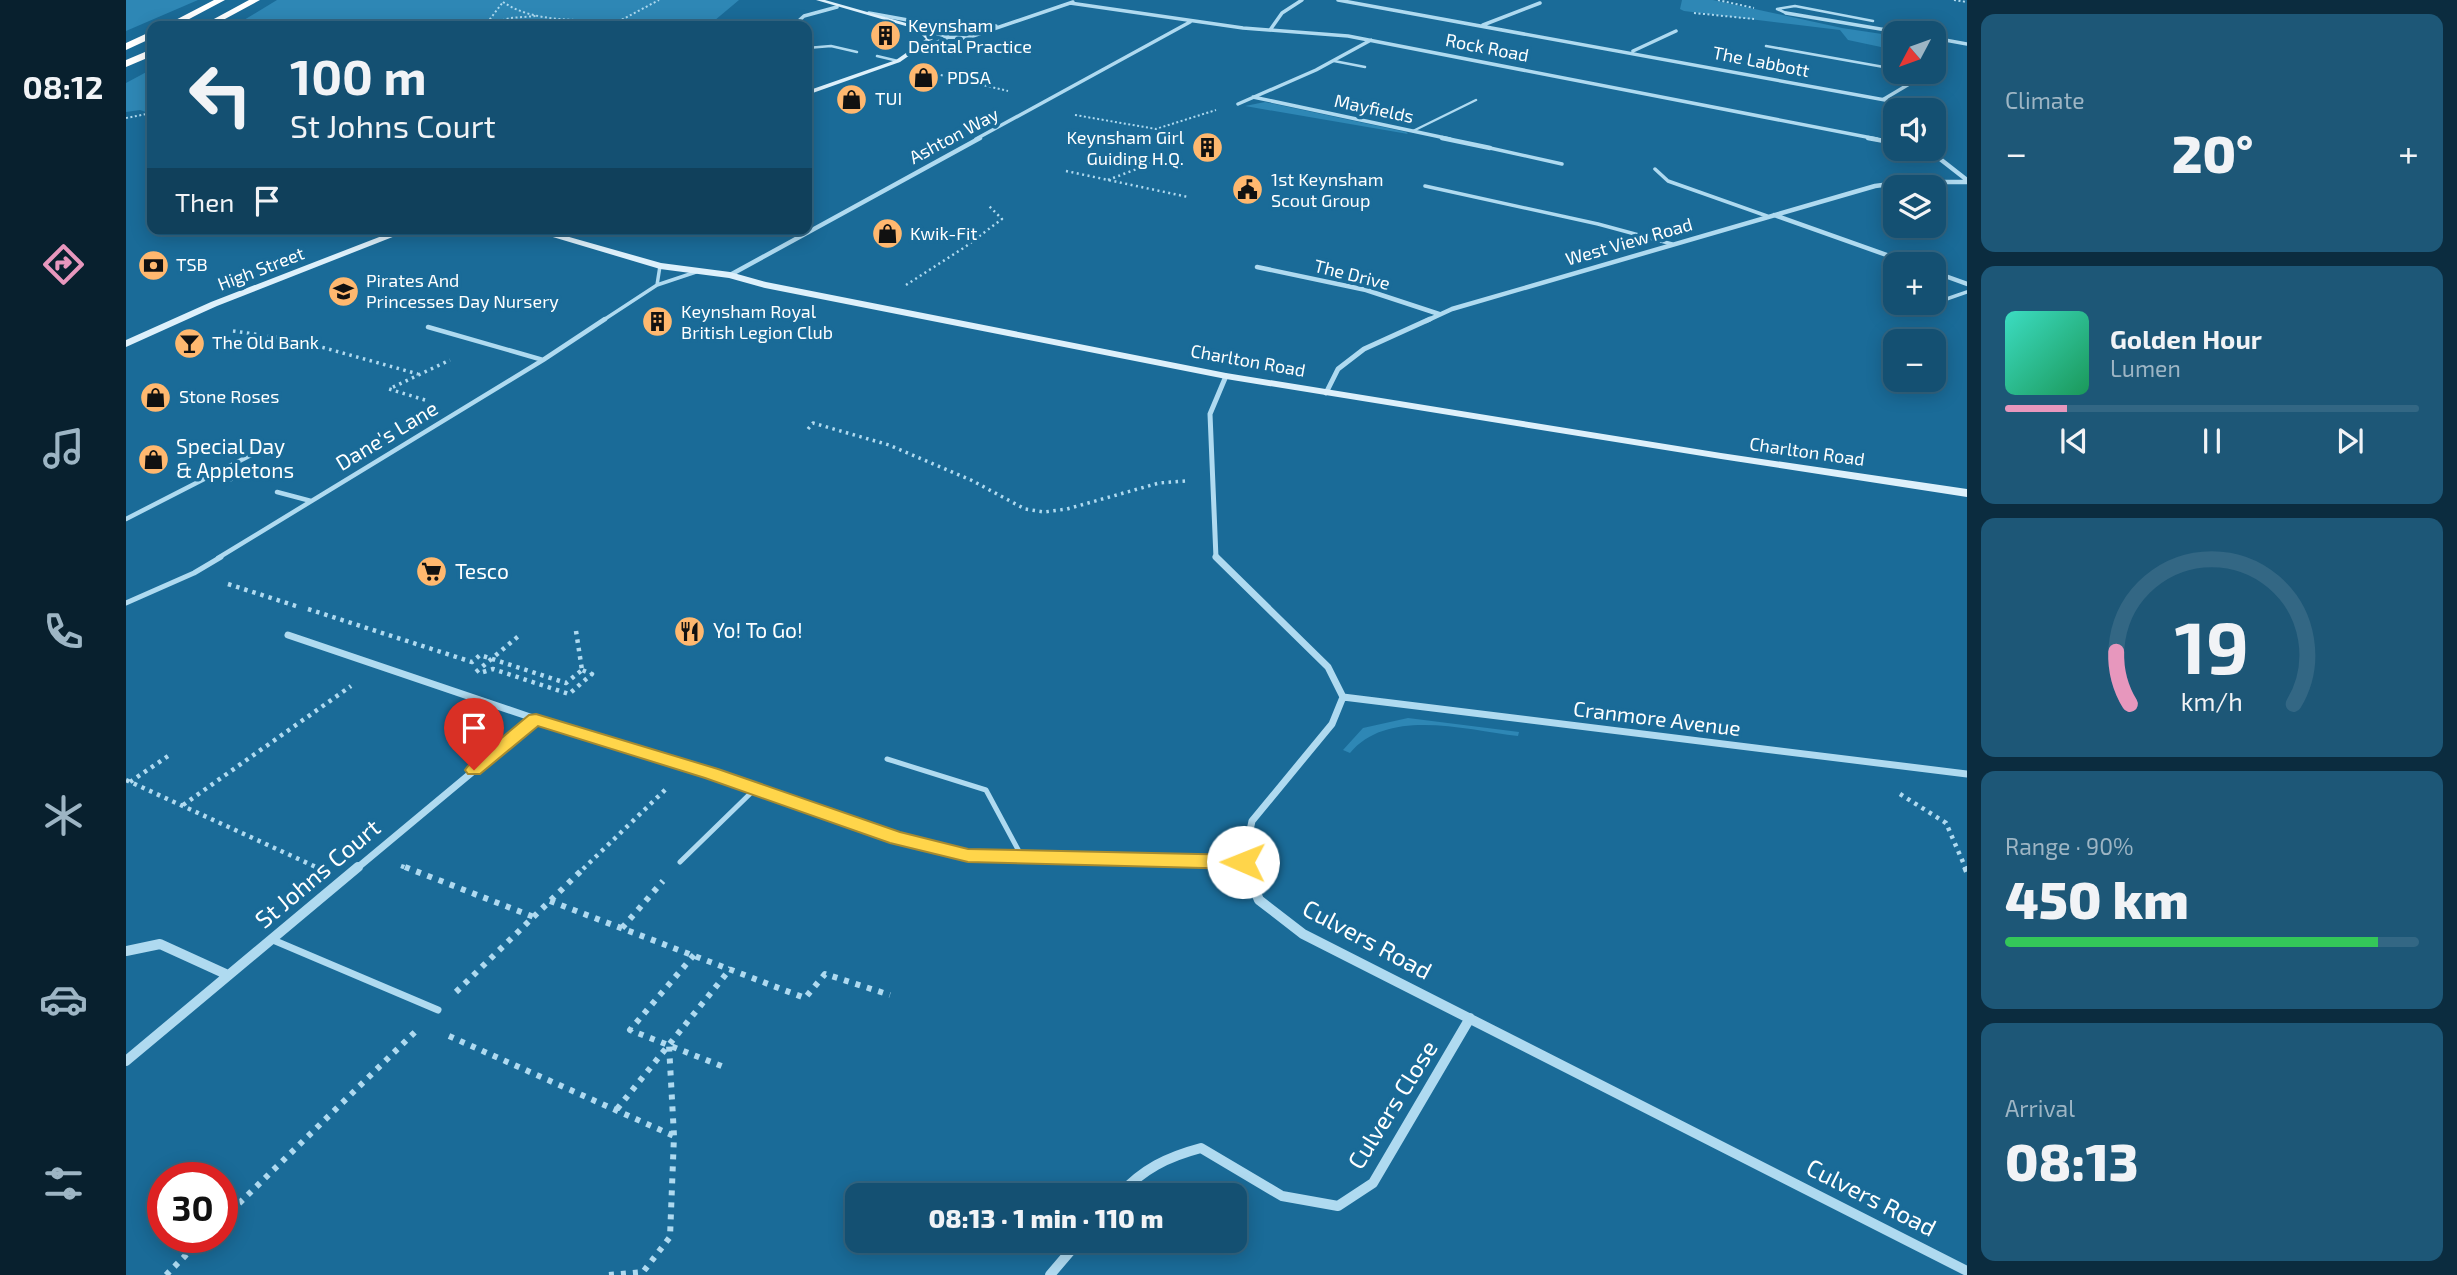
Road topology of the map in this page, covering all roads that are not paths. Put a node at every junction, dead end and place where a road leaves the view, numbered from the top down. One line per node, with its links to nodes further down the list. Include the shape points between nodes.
1 (221, 0): 13 (highway)
2 (256, 0): 14 (highway)
3 (819, 0): 10 (street)
4 (1076, 0): 8 (street)
5 (1302, 0): 23 (street, via 1282,13)
6 (1338, 0): 19 (street, The Labbott)
7 (1535, 0): 9 (lane)
8 (1070, 3): 16 (street, Rock Road); 18 (street)
9 (1540, 3): 19 (street, The Labbott)
10 (837, 7): 11 (street); 15 (street)
11 (848, 10): 20 (street); 21 (street)
12 (1786, 13): 17 (lane, via 1777,9 1795,6); 22 (street)
13 (179, 21)
14 (216, 21)
15 (798, 21)
16 (1190, 21): 23 (street, Rock Road); 61 (street, Ashton Way)
17 (1873, 21)
18 (1005, 25): 21 (street); 26 (street, via 977,36)
19 (1482, 25): 37 (street, The Labbott)
20 (918, 28): 26 (street); 36 (street, via 930,39)
21 (965, 28): 26 (street)
22 (1883, 29)
23 (1270, 30): 27 (street, Rock Road)
24 (1676, 31): 37 (street)
25 (147, 36): 33 (highway)
26 (949, 37): 36 (street)
27 (1371, 40): 40 (street, Mayfields); 53 (street, Rock Road)
28 (1946, 40): 30 (street)
29 (839, 43): 31 (lane)
30 (1967, 44)
31 (831, 46): 34 (lane); 35 (lane)
32 (1766, 46): 44 (lane)
33 (126, 47)
34 (812, 48)
35 (857, 52)
36 (914, 52): 41 (street)
37 (1632, 52): 49 (street, The Labbott)
38 (147, 54): 42 (highway)
39 (877, 56): 41 (lane)
40 (1334, 61): 43 (lane); 47 (street, Mayfields)
41 (895, 62): 46 (street)
42 (126, 64)
43 (1365, 67)
44 (1883, 67)
45 (1909, 84): 48 (street)
46 (812, 91)
47 (1253, 97): 51 (street, Mayfields); 52 (street, Mayfields)
48 (1886, 98)
49 (1883, 99)
50 (1476, 100): 52 (lane)
51 (1238, 104)
52 (1413, 131): 54 (street, Mayfields)
53 (1883, 141)
54 (1490, 148): 56 (lane)
55 (1942, 161): 58 (street)
56 (1562, 164)
57 (1655, 169): 60 (lane, via 1668,181)
58 (1967, 181): 60 (street, West View Road, via 1875,186)
59 (1425, 186): 65 (lane, via 1598,223)
60 (1770, 215): 65 (street, West View Road); 66 (street)
61 (812, 230)
62 (393, 235): 78 (street, High Street, via 214,304)
63 (551, 235): 67 (street, Charlton Road)
64 (803, 235): 70 (street, Ashton Way)
65 (1672, 244): 76 (street, West View Road)
66 (1883, 254)
67 (660, 266): 69 (street, Charlton Road); 73 (lane)
68 (1257, 267): 76 (street, The Drive, via 1366,290)
69 (696, 272): 70 (street, Charlton Road); 73 (lane, Dane's Lane)
70 (730, 275): 80 (street, Charlton Road)
71 (1946, 276): 72 (street)
72 (1967, 284)
73 (657, 285): 79 (lane, Dane's Lane)
74 (1967, 292): 75 (lane)
75 (1946, 299)
76 (1440, 314): 81 (street, West View Road, via 1364,349 1338,369)
77 (428, 327): 79 (lane)
78 (126, 344)
79 (543, 359): 87 (lane, Dane's Lane)
80 (1226, 376): 81 (street, Charlton Road); 91 (street, via 1210,414 1216,559 1328,667)
81 (1326, 393): 86 (street, Charlton Road)
82 (251, 455): 83 (lane)
83 (215, 474): 84 (lane); 88 (lane)
84 (232, 479)
85 (277, 492): 87 (lane)
86 (1967, 493)
87 (311, 501): 89 (lane, Dane's Lane, via 194,573)
88 (126, 519)
89 (126, 603)
90 (288, 635): 92 (street)
91 (1343, 697): 94 (street, Cranmore Avenue); 98 (street, via 1332,724 1252,821)
92 (536, 719): 95 (street); 99 (street, St Johns Court)
93 (887, 759): 96 (lane, via 986,790)
94 (1967, 775)
95 (756, 788): 96 (street, via 897,838 968,856); 97 (lane)
96 (1022, 857): 98 (street)
97 (680, 862)
98 (1243, 862): 103 (street, Culvers Road, via 1259,900 1303,934)
99 (270, 938): 101 (street, St Johns Court); 102 (lane)
100 (126, 951): 101 (street, via 160,944)
101 (228, 975): 104 (street, St Johns Court)
102 (438, 1010)
103 (1470, 1018): 105 (street, Culvers Close, via 1373,1183 1338,1206 1282,1196 1200,1148 1163,1157); 107 (street, Culvers Road)
104 (126, 1061)
105 (1130, 1183)
106 (1068, 1253): 108 (street)
107 (1967, 1270)
108 (1049, 1275)

